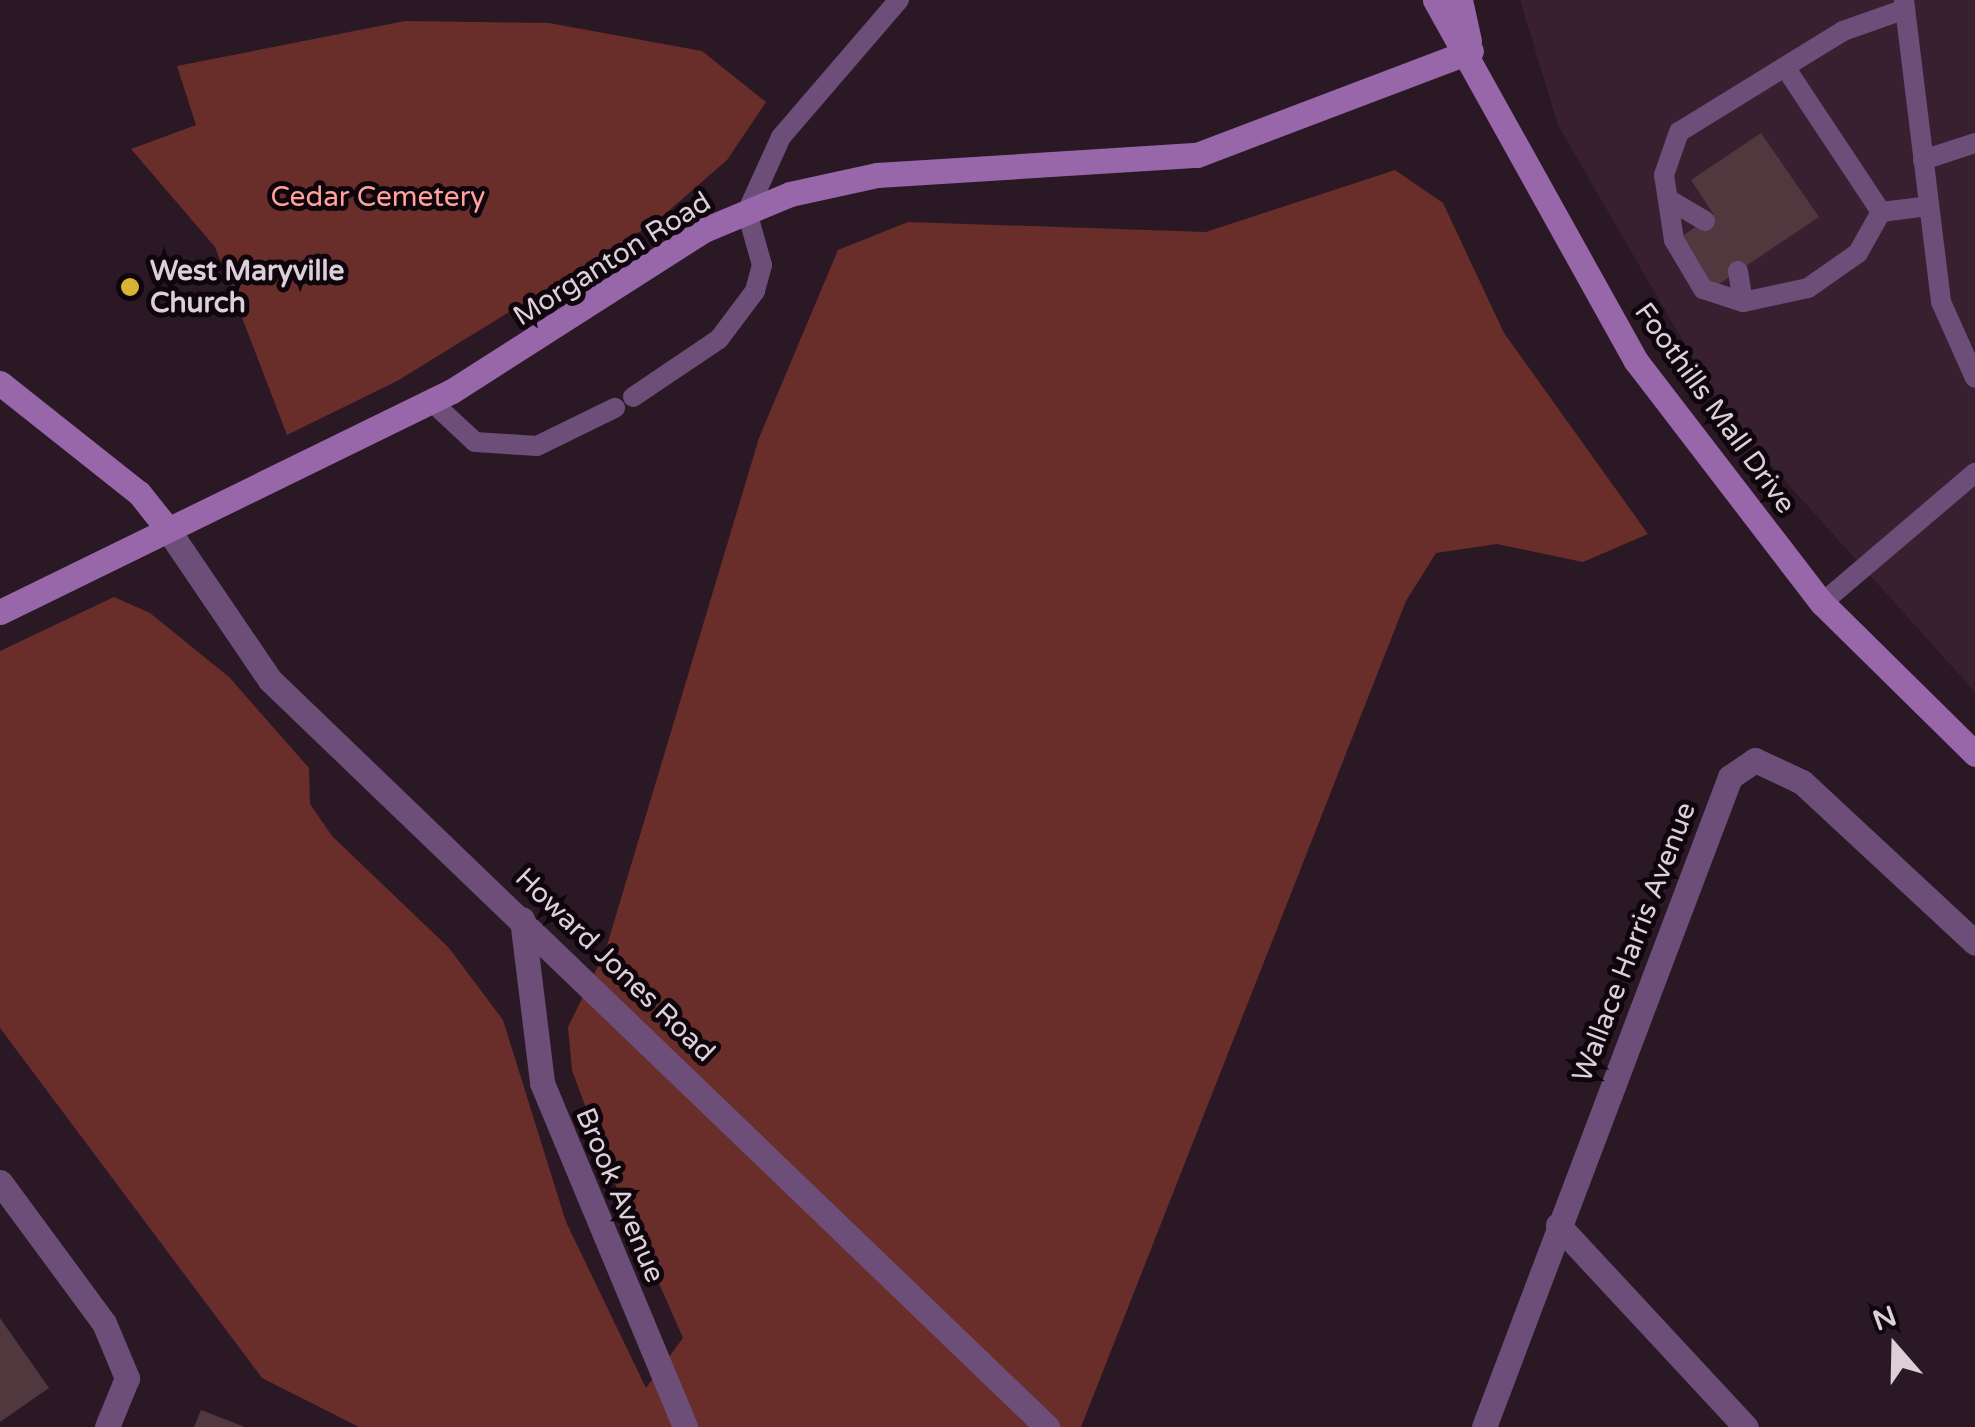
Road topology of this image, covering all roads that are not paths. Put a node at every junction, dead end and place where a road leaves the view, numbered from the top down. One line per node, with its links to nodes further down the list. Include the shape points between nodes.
1 (899, 0): 11 (lane, via 780,137)
2 (1434, 0): 5 (street, Foothills Mall Drive)
3 (1460, 0): 5 (street, Foothills Mall Drive)
4 (1904, 5): 6 (lane); 8 (lane)
5 (1470, 51): 11 (street, Morganton Road, via 1197,155 877,174); 21 (street, Foothills Mall Drive, via 1636,361)
6 (1784, 67): 9 (lane, via 1679,132 1664,175); 12 (lane)
7 (1975, 144): 8 (lane)
8 (1923, 160): 10 (lane)
9 (1668, 199): 13 (lane); 15 (lane, via 1674,240 1704,289)
10 (1929, 206): 12 (lane); 16 (lane, via 1941,302)
11 (747, 212): 18 (street, Morganton Road); 18 (lane, via 762,265 755,291 719,339 624,402 537,446 475,442)
12 (1881, 212): 15 (lane, via 1858,253 1808,288)
13 (1697, 226)
14 (1730, 276): 15 (lane)
15 (1742, 302)
16 (1975, 378)
17 (0, 383): 20 (street, via 140,494)
18 (431, 401): 20 (street, Morganton Road)
19 (1975, 473): 21 (lane)
20 (166, 527): 22 (street, Morganton Road); 24 (street, Howard Jones Road, via 270,680)
21 (1822, 602): 23 (street, Foothills Mall Drive)
22 (0, 612)
23 (1975, 754)
24 (522, 919): 29 (street, Brook Avenue, via 542,1083); 30 (street, Howard Jones Road)
25 (1975, 943): 27 (street, Wallace Harris Avenue, via 1802,782 1755,760 1730,777)
26 (0, 1182): 28 (street, via 104,1323 127,1378)
27 (1558, 1225): 31 (street, Wallace Harris Avenue); 32 (street)
28 (107, 1427)
29 (686, 1427)
30 (1046, 1427)
31 (1484, 1427)
32 (1746, 1427)

